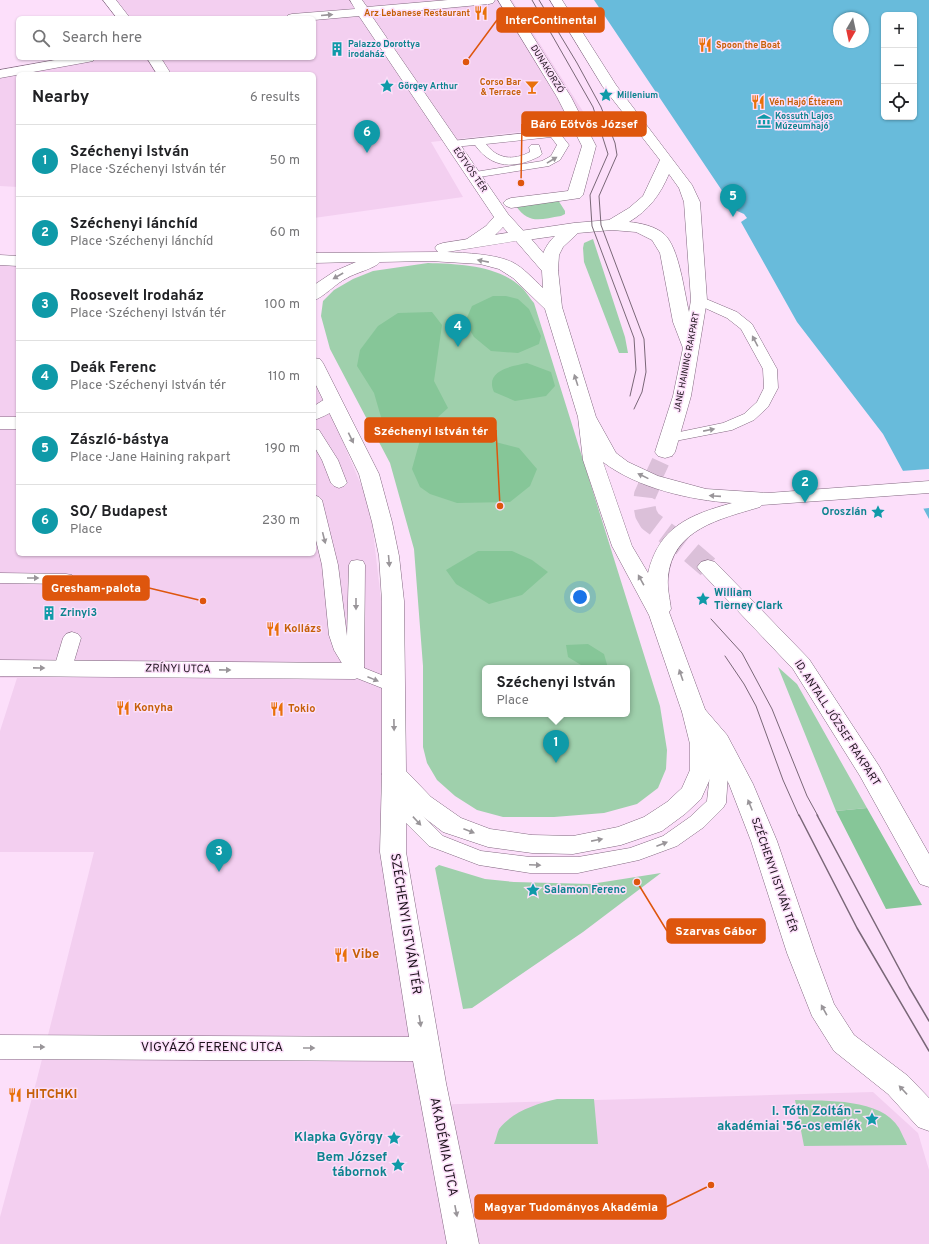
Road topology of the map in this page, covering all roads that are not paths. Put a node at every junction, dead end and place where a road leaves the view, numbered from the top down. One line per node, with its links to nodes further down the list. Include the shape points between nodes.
1 (109, 0): 7 (street)
2 (489, 0): 3 (street); 6 (street)
3 (493, 0)
4 (504, 0): 18 (street, DUNAKORZÓ, via 564,97 589,146 575,195)
5 (556, 0): 16 (street, JANE HAINING RAKPART, via 610,86)
6 (359, 6): 8 (street, one-way to 6); 14 (street, EÖTVÖS TÉR)
7 (122, 16)
8 (303, 16)
9 (77, 60): 12 (street)
10 (155, 60): 11 (street)
11 (163, 72)
12 (0, 74)
13 (478, 142): 14 (lane); 15 (lane, via 490,155 508,161 529,158 536,154); 17 (lane, one-way to 13, via 545,164 556,158 563,145 554,133)
14 (452, 144): 17 (street, EÖTVÖS TÉR)
15 (535, 147)
16 (667, 160): 20 (street, via 654,193 646,203); 30 (street, JANE HAINING RAKPART, via 687,188 692,202)
17 (473, 175): 19 (street, EÖTVÖS TÉR)
18 (511, 203)
19 (502, 217): 22 (street, EÖTVÖS TÉR); 23 (street, via 489,232)
20 (612, 225): 21 (street); 32 (street, via 640,228 658,237 668,253 682,322)
21 (574, 228): 22 (street); 28 (street, via 554,246 550,255)
22 (520, 236): 23 (street); 28 (street, EÖTVÖS TÉR)
23 (470, 244): 24 (street)
24 (387, 256): 25 (street); 29 (street, one-way to 29, via 346,271 321,286); 31 (street, one-way to 24, via 519,274 504,265 473,259)
25 (316, 258)
26 (0, 260): 27 (street)
27 (16, 261)
28 (550, 270): 31 (street)
29 (316, 292)
30 (699, 300): 32 (street, JANE HAINING RAKPART); 40 (lane, one-way to 30, via 727,427 749,417 763,404 770,388 770,369 747,327 732,315)
31 (552, 307): 36 (street, one-way to 31)
32 (691, 351): 40 (street, JANE HAINING RAKPART)
33 (316, 367): 34 (street, SZÉCHENYI ISTVÁN TÉR)
34 (332, 403): 35 (street); 54 (street, SZÉCHENYI ISTVÁN TÉR, one-way to 54, via 368,474 382,522 389,556)
35 (316, 413)
36 (587, 417): 43 (street, one-way to 36, via 705,495 651,480 621,466 608,456); 49 (street, one-way to 36, via 622,546 593,460)
37 (0, 423): 38 (street)
38 (16, 423)
39 (316, 436): 41 (lane, via 330,460)
40 (668, 445)
41 (339, 483)
42 (929, 488): 43 (street)
43 (768, 499): 49 (street, via 712,515 682,531 664,551 658,576)
44 (316, 508): 53 (lane, one-way to 53, via 330,565 338,635)
45 (357, 565): 53 (lane, one-way to 53)
46 (708, 567): 57 (street, ID. ANTALL JÓZSEF RAKPART, via 801,664 870,772)
47 (0, 578): 48 (lane, one-way to 48)
48 (66, 578)
49 (660, 614): 55 (street, SZÉCHENYI ISTVÁN TÉR, one-way to 49)
50 (72, 638): 52 (lane)
51 (0, 668): 52 (street, ZRÍNYI UTCA, one-way to 52)
52 (64, 668): 53 (street, ZRÍNYI UTCA, one-way to 53)
53 (355, 671): 54 (lane, one-way to 54)
54 (393, 686): 56 (street, SZÉCHENYI ISTVÁN TÉR, one-way to 56)
55 (694, 712): 56 (street, SZÉCHENYI ISTVÁN TÉR, one-way to 55, via 422,803 452,825 488,838 532,844 573,845 621,836 653,824 692,793 702,770 702,744); 60 (street, SZÉCHENYI ISTVÁN TÉR, one-way to 55, via 898,1085 844,1043 822,1008 798,946 764,841 741,784 719,741)
56 (394, 774): 59 (street, SZÉCHENYI ISTVÁN TÉR, one-way to 59, via 393,852)
57 (929, 877)
58 (0, 1047): 59 (street, VIGYÁZÓ FERENC UTCA, one-way to 59)
59 (425, 1049): 61 (street, AKADÉMIA UTCA, one-way to 61)
60 (929, 1118)
61 (463, 1244)

